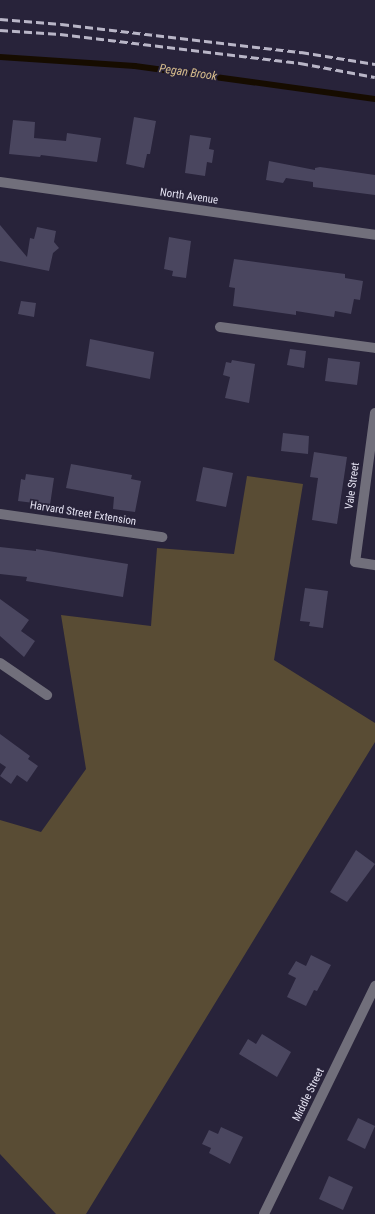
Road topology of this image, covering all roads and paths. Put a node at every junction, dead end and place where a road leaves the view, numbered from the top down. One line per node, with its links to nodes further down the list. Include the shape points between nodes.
1 (0, 182): 2 (street, North Avenue)
2 (375, 235)
3 (220, 327): 4 (street)
4 (375, 348)
5 (375, 413): 8 (street, Vale Street, via 355,562)
6 (0, 514): 7 (street, Harvard Street Extension)
7 (162, 537)
8 (375, 565)
9 (0, 663): 10 (street)
10 (46, 695)
11 (375, 986): 12 (street, Middle Street)
12 (264, 1214)

